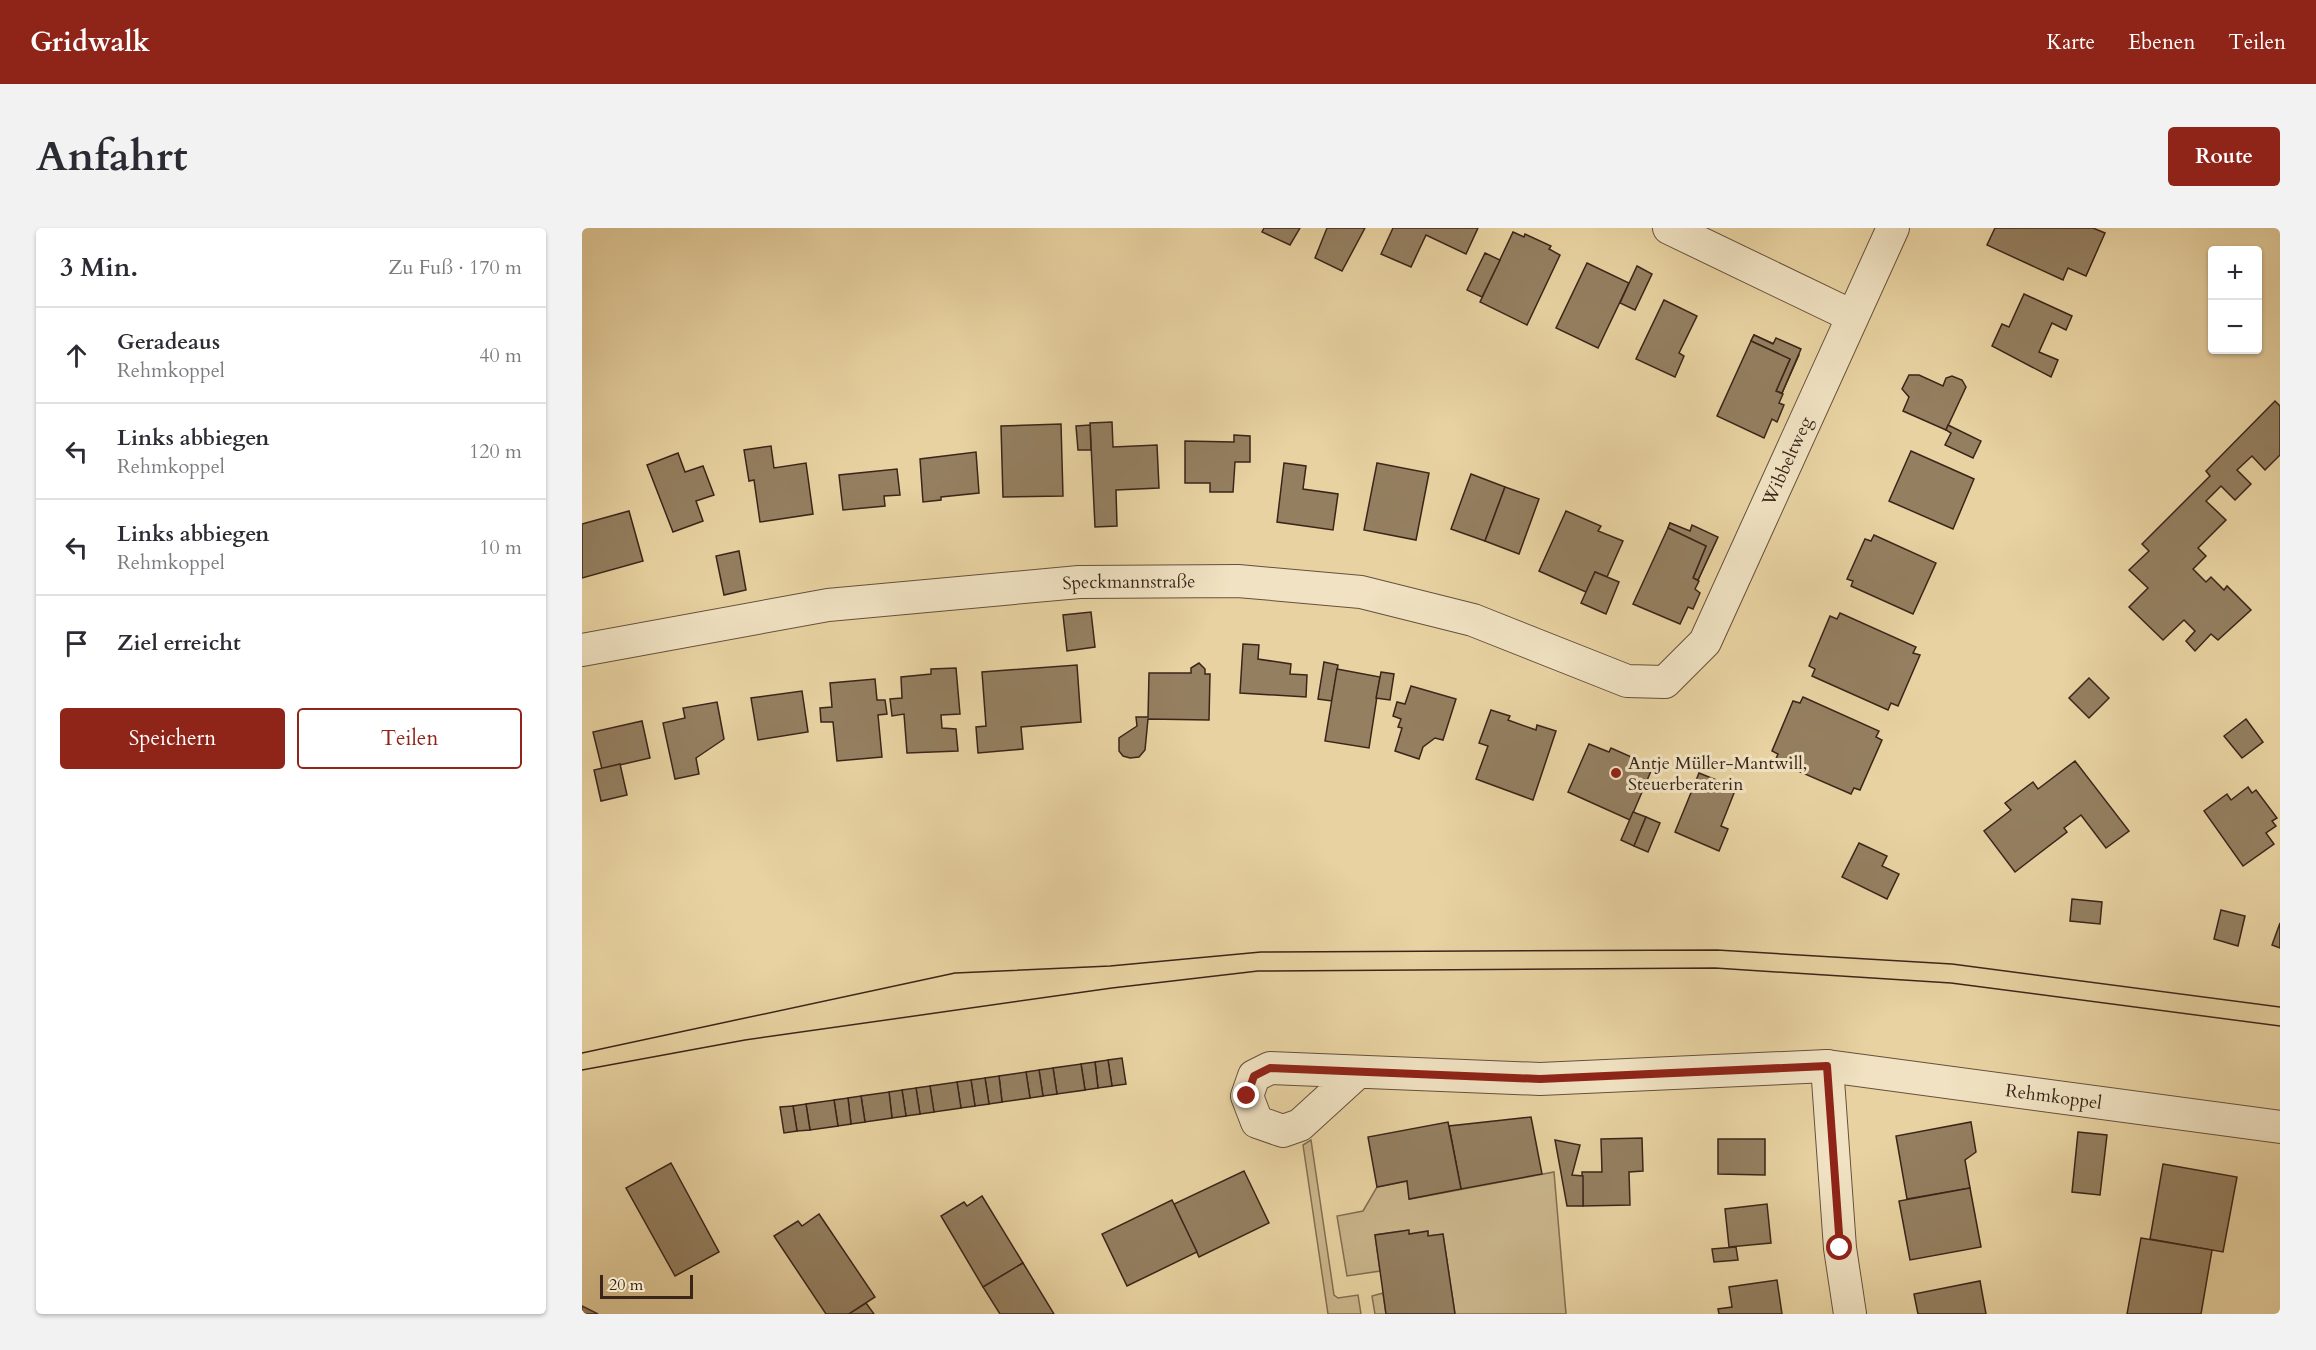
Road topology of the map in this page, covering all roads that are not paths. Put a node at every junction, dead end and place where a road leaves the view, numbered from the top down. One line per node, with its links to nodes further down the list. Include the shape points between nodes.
1 (1668, 228): 3 (street)
2 (1893, 228): 3 (street, Wibbeltweg)
3 (1852, 316): 5 (street, Wibbeltweg, via 1705,642)
4 (582, 650): 5 (street, Speckmannstraße, via 828,605 1079,582 1238,581 1361,592 1473,621 1627,681)
5 (1665, 682)
6 (1827, 1066): 7 (street, Rehmkoppel, via 1540,1079); 8 (street, Rehmkoppel); 9 (street, via 1840,1248)
7 (1358, 1073)
8 (2280, 1127)
9 (1850, 1314)

